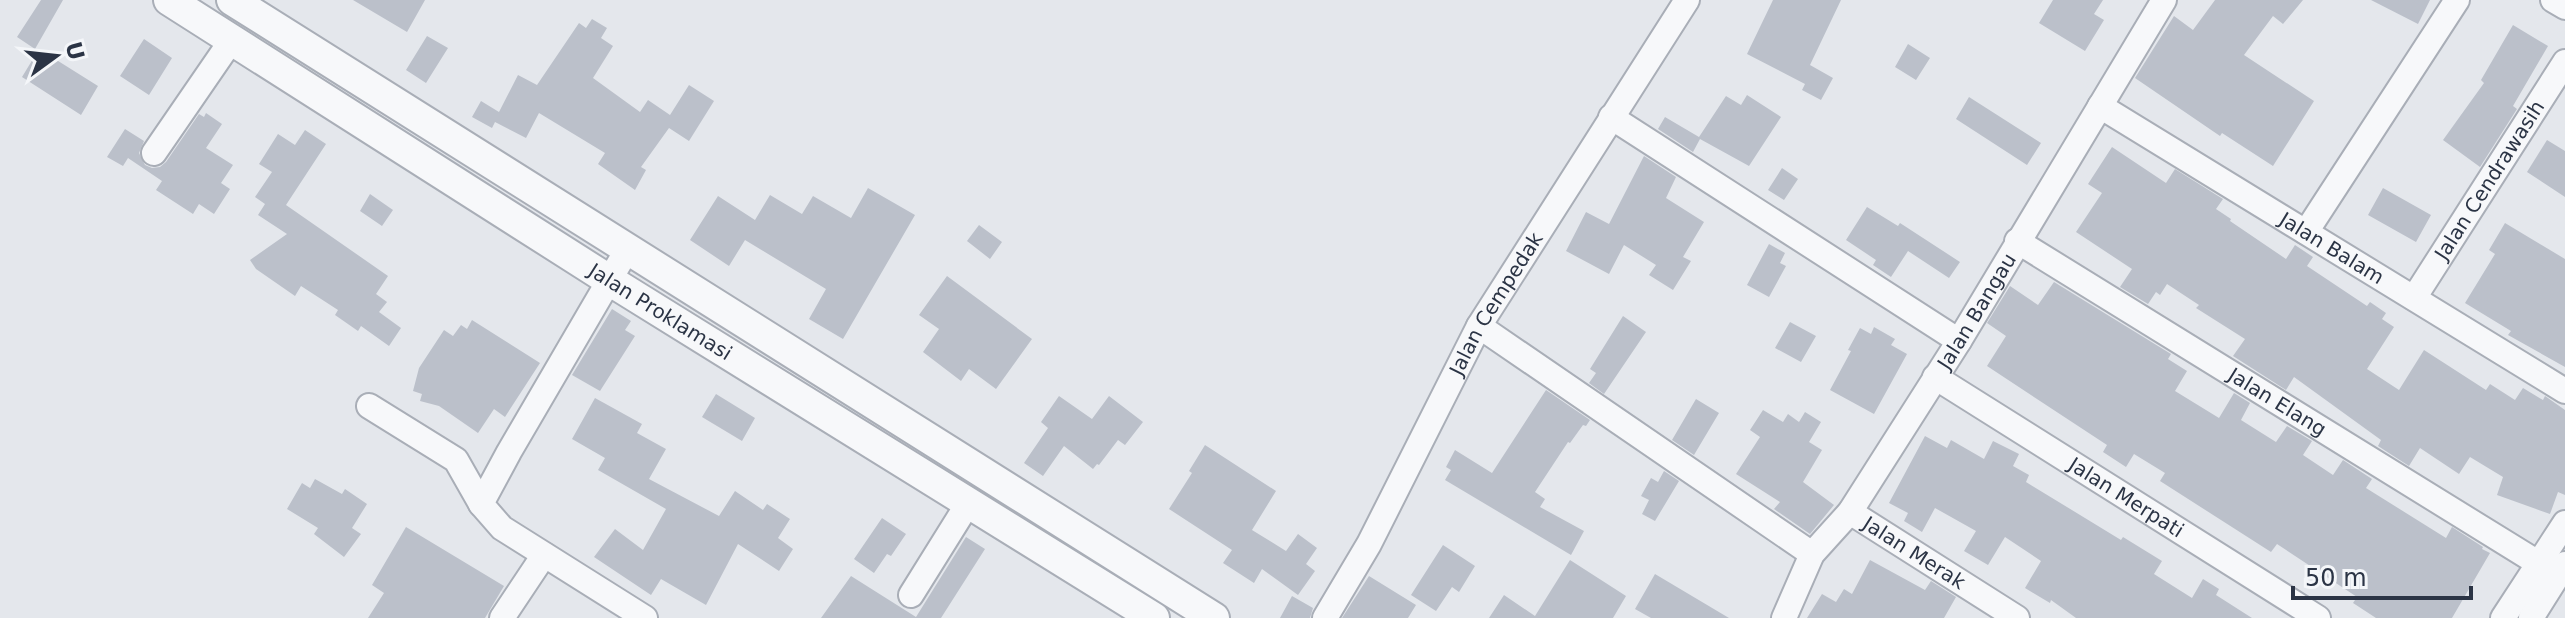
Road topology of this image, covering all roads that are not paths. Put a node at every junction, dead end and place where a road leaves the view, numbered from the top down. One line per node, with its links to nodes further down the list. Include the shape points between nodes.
1 (169, 0): 8 (street, Jalan Proklamasi)
2 (232, 0): 15 (street, Jalan Proklamasi)
3 (1687, 0): 11 (street, Jalan Cempedak)
4 (2164, 0): 10 (street, Jalan Bangau)
5 (2457, 0): 13 (street)
6 (2553, 0): 7 (street)
7 (2565, 7)
8 (231, 41): 12 (street); 16 (street, Jalan Proklamasi)
9 (2565, 62): 17 (street, Jalan Cendrawasih)
10 (2100, 106): 13 (street, Jalan Balam); 14 (street, Jalan Bangau)
11 (1611, 117): 18 (street, Jalan Cempedak); 19 (street)
12 (154, 153)
13 (2306, 232): 17 (street, Jalan Balam)
14 (2017, 241): 19 (street, Jalan Bangau); 29 (street, Jalan Elang)
15 (627, 250): 16 (street); 35 (street, Jalan Proklamasi)
16 (609, 280): 23 (street, Jalan Proklamasi); 24 (street)
17 (2414, 298): 21 (street, Jalan Balam)
18 (1479, 326): 27 (street); 36 (street, Jalan Cempedak, via 1369,544)
19 (1959, 341): 20 (street, Jalan Bangau)
20 (1935, 377): 25 (street, Jalan Bangau); 39 (street, Jalan Merpati)
21 (2565, 391)
22 (369, 406): 24 (street, via 456,460)
23 (969, 502): 31 (street); 34 (street, Jalan Proklamasi)
24 (481, 504): 28 (street, via 502,528)
25 (1850, 512): 27 (street, Jalan Bangau); 38 (street, Jalan Merak)
26 (2565, 523): 29 (street)
27 (1812, 554): 37 (street, Jalan Bangau)
28 (544, 555): 32 (street); 33 (street)
29 (2538, 563): 40 (street)
30 (2565, 564): 41 (street)
31 (911, 595)
32 (502, 618)
33 (645, 618)
34 (1154, 618)
35 (1214, 618)
36 (1325, 618)
37 (1784, 618)
38 (2017, 618)
39 (2318, 618)
40 (2503, 618)
41 (2531, 618)

